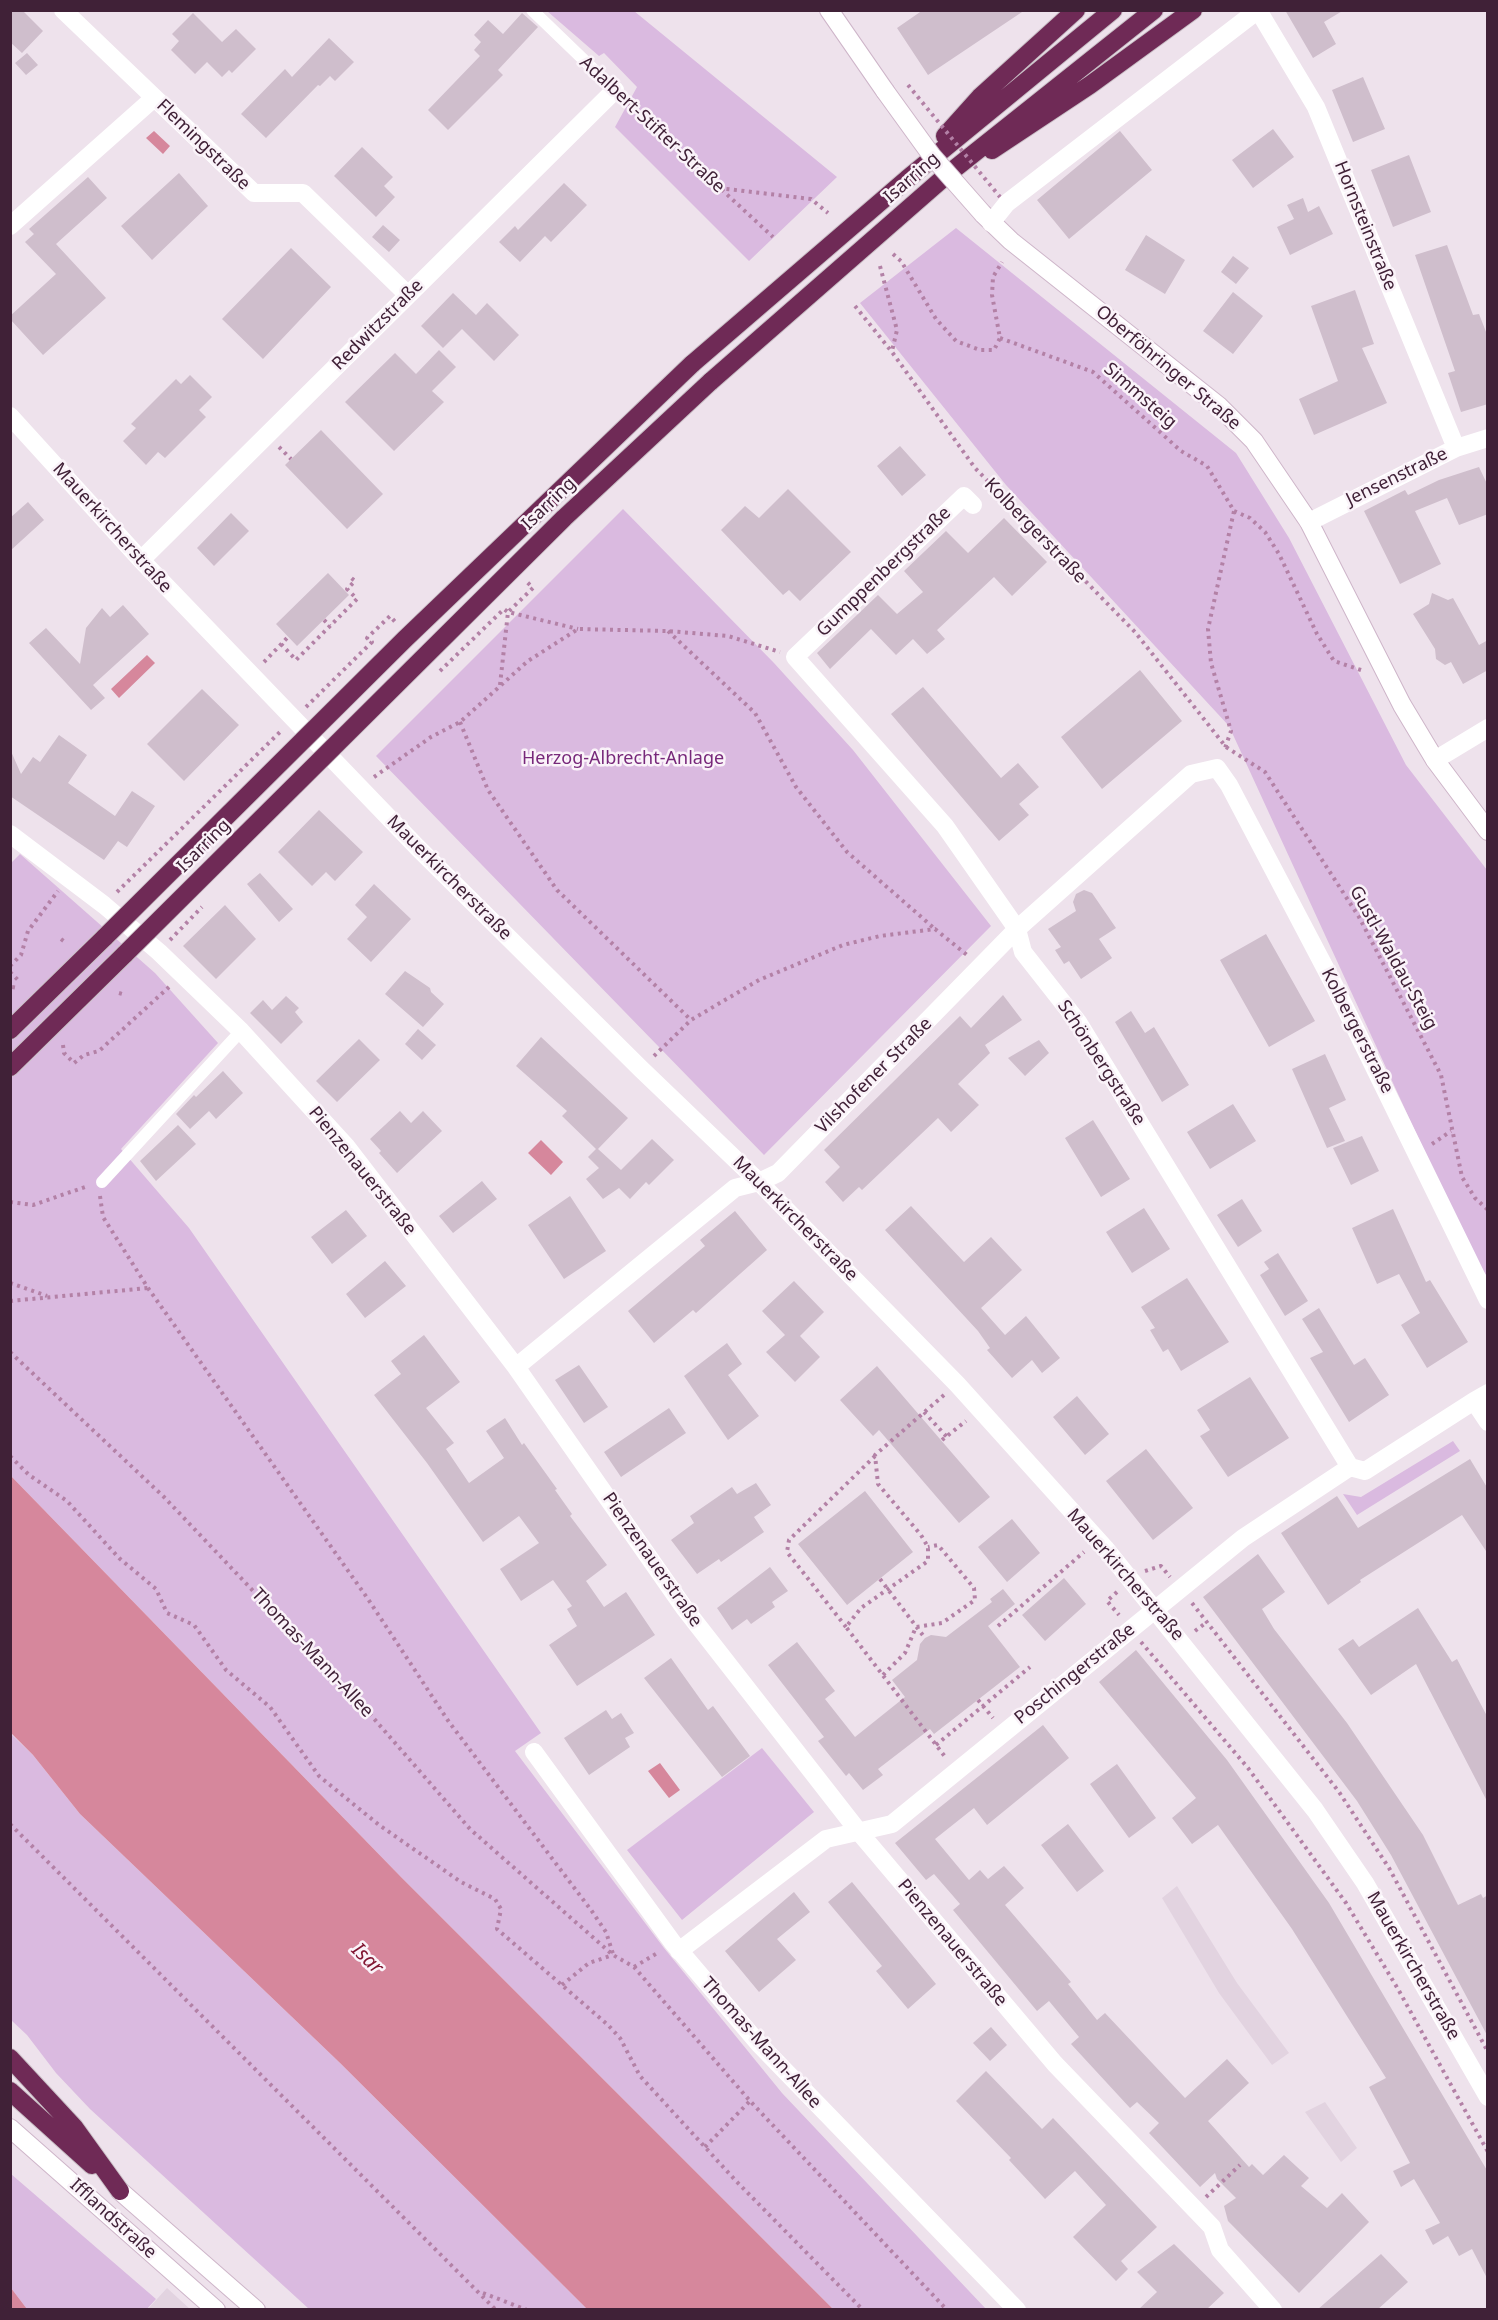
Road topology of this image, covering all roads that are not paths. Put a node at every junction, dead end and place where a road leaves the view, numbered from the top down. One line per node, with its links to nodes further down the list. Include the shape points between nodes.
1 (63, 10): 10 (street, Flemingstraße)
2 (532, 10): 9 (lane, Adalbert-Stifter-Straße)
3 (829, 10): 13 (street, Oberföhringer Straße, bridge, via 932,156)
4 (1076, 10): 12 (highway, via 980,96)
5 (1113, 10): 12 (highway, Isarring)
6 (1154, 10): 11 (highway, Isarring)
7 (1192, 10): 11 (highway, via 1013,138)
8 (1258, 10): 13 (street, Hornsteinstraße); 18 (street, Hornsteinstraße, via 1316,107)
9 (615, 90): 15 (street, Redwitzstraße)
10 (154, 98): 14 (street); 15 (street, Flemingstraße, via 254,193 303,193)
11 (948, 174): 31 (highway, Isarring, bridge, via 710,382 564,518)
12 (907, 179): 29 (highway, Isarring, bridge, via 692,364)
13 (987, 218): 20 (street, Oberföhringer Straße, via 1030,257 1219,406 1254,441)
14 (10, 226)
15 (408, 295): 21 (street, Redwitzstraße)
16 (10, 417): 21 (street, Mauerkircherstraße)
17 (1488, 438): 18 (street, Jensenstraße)
18 (1456, 448): 20 (street, Jensenstraße)
19 (973, 505): 22 (street, Gumppenbergstraße, via 964,496)
20 (1309, 522): 24 (street, Oberföhringer Straße, via 1370,646)
21 (141, 560): 33 (street, Mauerkircherstraße, via 360,787)
22 (795, 657): 28 (street, Schönbergstraße, via 945,826)
23 (1488, 728): 24 (street)
24 (1435, 760): 26 (street, Oberföhringer Straße)
25 (1217, 768): 28 (street, Vilshofener Straße, via 1191,774); 34 (street, Kolbergerstraße, via 1333,983)
26 (1488, 831)
27 (10, 834): 30 (street, Pienzenauerstraße, via 104,905 188,978)
28 (1017, 929): 33 (street, Vilshofener Straße, via 778,1173); 38 (street, Schönbergstraße, via 1023,952 1078,1022)
29 (10, 1030)
30 (241, 1031): 32 (lane); 35 (street, Pienzenauerstraße, via 346,1146)
31 (10, 1067)
32 (102, 1182)
33 (759, 1182): 35 (street, Vilshofener Straße, via 735,1188); 39 (street, Mauerkircherstraße, via 965,1392)
34 (1488, 1300)
35 (516, 1367): 41 (street, Pienzenauerstraße, via 685,1609)
36 (1481, 1397): 37 (street); 38 (street, Poschingerstraße, via 1365,1471)
37 (1488, 1422)
38 (1350, 1467): 39 (street, Poschingerstraße, via 1243,1538)
39 (1155, 1609): 41 (street, Poschingerstraße, via 892,1824); 45 (street, Mauerkircherstraße, via 1315,1810 1346,1855)
40 (534, 1752): 42 (street, Thomas-Mann-Allee)
41 (859, 1832): 42 (street, Poschingerstraße, via 826,1839); 51 (street, Pienzenauerstraße, via 1055,2064 1212,2227 1220,2250)
42 (676, 1947): 50 (street, Thomas-Mann-Allee, via 773,2060)
43 (10, 2058): 47 (highway, via 74,2127)
44 (10, 2091): 47 (highway)
45 (1488, 2097)
46 (10, 2128): 48 (street, Ifflandstraße)
47 (120, 2191): 49 (street, Ifflandstraße)
48 (216, 2310)
49 (256, 2310)
50 (1017, 2310)
51 (1273, 2310)

